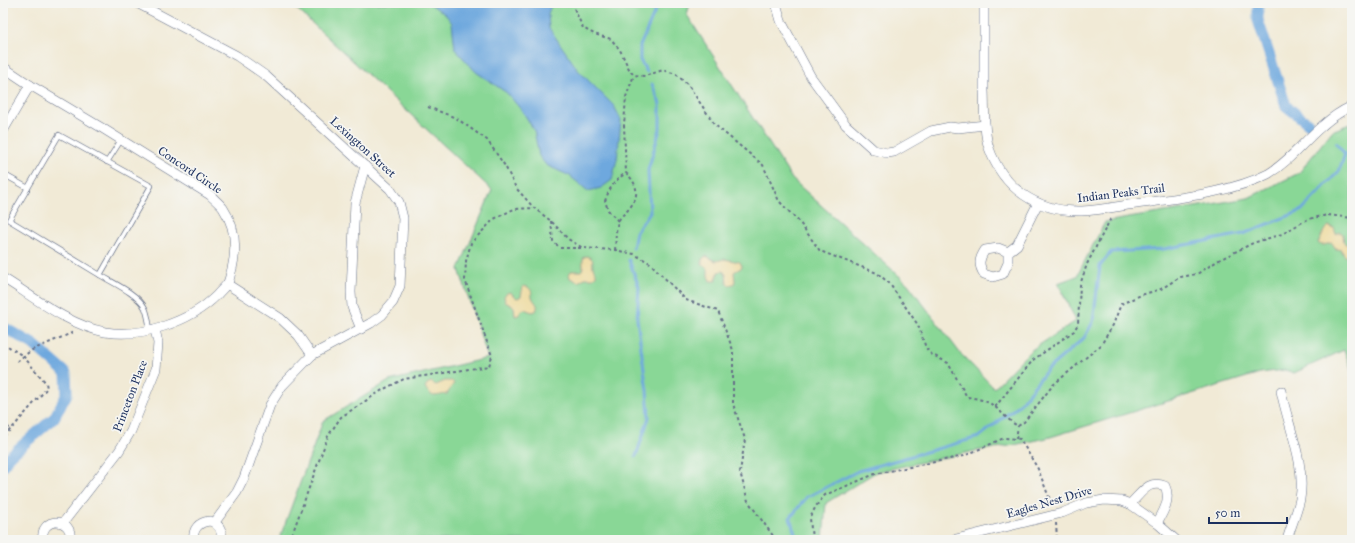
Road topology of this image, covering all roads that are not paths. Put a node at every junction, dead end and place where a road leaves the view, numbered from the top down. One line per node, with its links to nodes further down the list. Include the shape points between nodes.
1 (137, 3): 11 (street, Lexington Street, via 237,56 266,76)
2 (776, 3): 7 (street, via 780,20 811,77 846,125 874,150 894,152 931,131)
3 (984, 3): 7 (street, Indian Peaks Trail)
4 (3, 67): 5 (street, Concord Circle)
5 (30, 85): 8 (street); 9 (street, Concord Circle)
6 (1352, 106): 14 (street, Indian Peaks Trail, via 1322,127 1291,158 1244,184 1159,201 1079,211 1056,209)
7 (985, 125): 14 (street, Indian Peaks Trail, via 988,147 997,167 1010,184)
8 (3, 131)
9 (121, 139): 10 (lane); 18 (street, Concord Circle, via 210,195 222,207 231,223 235,240)
10 (107, 162): 13 (lane, via 59,135); 16 (lane, via 151,186)
11 (365, 166): 20 (street, via 355,203 351,292 352,307); 20 (street, Lexington Street, via 390,189 399,202 403,218 400,286 393,302 382,316)
12 (3, 174): 13 (lane)
13 (28, 188): 16 (lane, via 9,220)
14 (1038, 203): 15 (street, via 1017,245)
15 (1008, 252)
16 (100, 274): 19 (lane, via 140,301)
17 (3, 278): 19 (street, Concord Circle, via 68,319 86,327 105,332 132,333)
18 (227, 284): 19 (street, Concord Circle, via 192,314); 21 (street, via 280,318 298,335)
19 (153, 329): 25 (street, Princeton Place, via 158,343 156,369 131,430 119,451)
20 (361, 329): 21 (street, Lexington Street)
21 (312, 355): 24 (street, Lexington Street, via 282,386 270,405 244,478 237,492)
22 (1281, 391): 33 (street, via 1299,460 1301,480 1300,499)
23 (1130, 504): 26 (street, Eagles Nest Drive); 26 (street, via 1149,485 1158,483 1165,486 1168,496); 31 (street, Eagles Nest Drive, via 1104,500 1086,503 1055,515)
24 (214, 522): 29 (street, via 200,523 194,531); 30 (street, via 221,530)
25 (63, 523): 27 (street, via 54,522 46,526 42,534); 28 (street, via 69,530)
26 (1157, 523): 32 (street, Eagles Nest Drive)
27 (43, 540)
28 (70, 540)
29 (194, 540)
30 (222, 540)
31 (952, 540)
32 (1176, 540)
33 (1287, 540)

